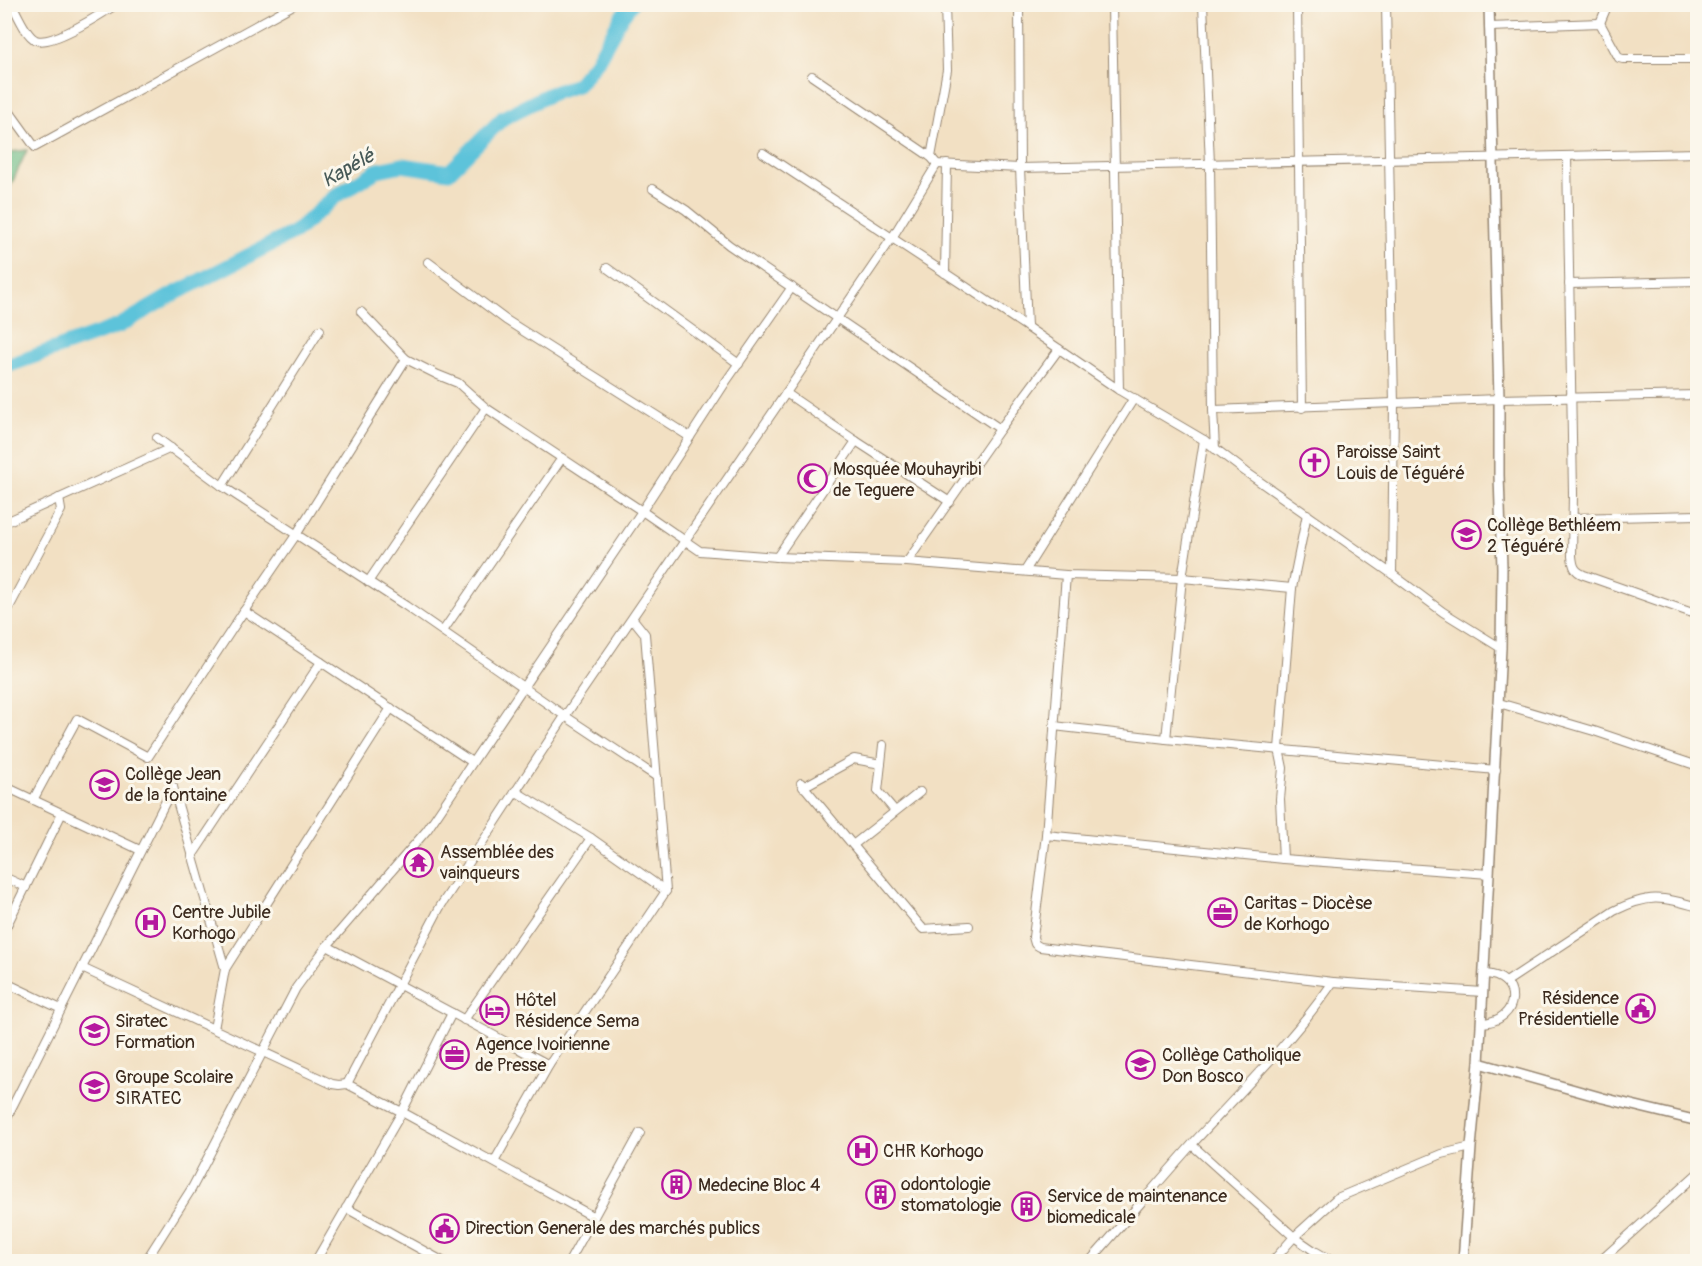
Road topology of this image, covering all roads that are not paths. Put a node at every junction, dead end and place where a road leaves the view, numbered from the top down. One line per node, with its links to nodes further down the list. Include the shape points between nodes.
1 (12, 4): 2 (street, via 29,34 36,40 47,41)
2 (117, 4)
3 (295, 4): 12 (street)
4 (945, 4): 21 (street, via 947,70)
5 (1019, 4): 29 (street)
6 (1112, 4): 28 (street)
7 (1203, 4): 27 (street)
8 (1298, 4): 24 (street)
9 (1386, 4): 23 (street)
10 (1490, 4): 14 (street)
11 (1608, 4): 13 (street)
12 (283, 8): 17 (street, via 35,147)
13 (1600, 23): 14 (street); 15 (street, via 1619,58)
14 (1489, 27): 22 (street)
15 (1698, 59)
16 (812, 76): 21 (street)
17 (4, 104)
18 (763, 153): 31 (street)
19 (1698, 153): 20 (street)
20 (1567, 156): 22 (street); 36 (street)
21 (931, 157): 25 (street)
22 (1494, 158): 23 (street); 50 (street)
23 (1389, 160): 24 (street); 51 (street)
24 (1300, 162): 27 (street); 53 (street)
25 (937, 164): 26 (street); 31 (street)
26 (947, 164): 29 (street); 34 (street)
27 (1210, 164): 28 (street); 54 (street)
28 (1115, 166): 29 (street); 45 (street)
29 (1020, 168): 40 (street)
30 (653, 189): 37 (street)
31 (892, 238): 34 (street); 39 (street)
32 (428, 262): 56 (street, via 506,320)
33 (607, 268): 44 (street)
34 (945, 273): 40 (street)
35 (1698, 281): 36 (street)
36 (1569, 284): 49 (street)
37 (792, 287): 39 (street); 44 (street)
38 (361, 312): 43 (street)
39 (838, 319): 46 (street); 55 (street)
40 (1027, 327): 42 (street)
41 (320, 330): 63 (street)
42 (1059, 350): 45 (street); 55 (street)
43 (406, 359): 52 (street, via 458,383); 71 (street)
44 (739, 364): 56 (street)
45 (1119, 390): 48 (street)
46 (786, 393): 59 (street); 72 (street)
47 (1698, 395): 49 (street)
48 (1134, 398): 58 (street); 75 (street)
49 (1571, 398): 50 (street); 69 (street)
50 (1499, 399): 51 (street); 86 (street)
51 (1394, 404): 53 (street); 77 (street)
52 (486, 408): 62 (street); 79 (street)
53 (1302, 408): 54 (street)
54 (1213, 410): 61 (street)
55 (1000, 429): 65 (street)
56 (690, 437): 66 (street)
57 (157, 438): 60 (street)
58 (1204, 440): 61 (street); 78 (street)
59 (856, 441): 65 (street); 73 (street)
60 (171, 448): 63 (street); 64 (street)
61 (1215, 449): 67 (street)
62 (562, 458): 66 (street); 85 (street)
63 (222, 486): 71 (street)
64 (59, 498): 70 (street); 81 (street, via 61,510)
65 (950, 502): 74 (street)
66 (642, 511): 72 (street); 88 (street)
67 (1307, 514): 77 (street); 80 (street)
68 (1698, 515): 69 (street)
69 (1573, 518): 83 (street, via 1572,556 1576,572)
70 (4, 523)
71 (296, 535): 79 (street); 82 (street)
72 (685, 539): 73 (street, via 700,551); 84 (street)
73 (777, 557): 74 (street)
74 (907, 562): 75 (street)
75 (1025, 571): 76 (street)
76 (1066, 574): 78 (street); 92 (street)
77 (1392, 574): 86 (street)
78 (1182, 578): 80 (street); 93 (street)
79 (368, 582): 85 (street)
80 (1292, 588): 95 (street)
81 (6, 611)
82 (244, 611): 87 (street); 104 (street, via 148,757 77,720)
83 (1698, 615)
84 (633, 619): 91 (street); 100 (street, via 645,634)
85 (443, 631): 88 (street)
86 (1501, 648): 89 (street)
87 (321, 662): 90 (street); 111 (street)
88 (524, 687): 91 (street); 96 (street)
89 (1499, 703): 98 (street); 99 (street)
90 (391, 708): 96 (street); 122 (street)
91 (565, 716): 100 (street); 102 (street)
92 (1054, 726): 93 (street); 107 (street)
93 (1166, 740): 95 (street)
94 (883, 745): 97 (street)
95 (1279, 749): 99 (street); 112 (street, via 1283,768)
96 (472, 762): 120 (street, via 427,830)
97 (881, 764): 105 (street, via 878,791); 109 (street, via 854,759 802,785)
98 (1698, 766)
99 (1496, 770): 113 (street)
100 (657, 777): 116 (street)
101 (4, 786): 104 (street)
102 (515, 791): 108 (street); 127 (street, via 440,907)
103 (920, 792): 105 (street)
104 (33, 800): 106 (street)
105 (895, 811): 109 (street)
106 (62, 813): 110 (street); 115 (street)
107 (1046, 835): 112 (street); 125 (street, via 1034,937 1037,946)
108 (591, 838): 116 (street); 131 (street)
109 (853, 845): 118 (street, via 922,928)
110 (140, 850): 111 (street, via 173,787); 121 (street)
111 (192, 856): 122 (street)
112 (1282, 859): 113 (street)
113 (1489, 874): 123 (street)
114 (4, 877): 115 (street)
115 (26, 887): 119 (street)
116 (666, 891): 136 (street)
117 (1698, 907): 126 (street, via 1663,898 1633,901)
118 (969, 926)
119 (4, 931)
120 (327, 946): 127 (street); 134 (street, via 296,988)
121 (82, 968): 129 (street); 133 (street)
122 (225, 969): 133 (street)
123 (1484, 974): 126 (street); 128 (street)
124 (4, 982): 129 (street)
125 (1333, 982): 128 (street); 142 (street, via 1296,1032)
126 (1506, 982): 132 (street, via 1512,990 1510,1009 1497,1021)
127 (399, 984): 130 (street); 137 (street)
128 (1483, 992): 132 (street)
129 (61, 1009): 140 (street)
130 (452, 1013): 131 (street); 138 (street)
131 (464, 1020): 136 (street)
132 (1481, 1023): 135 (street)
133 (214, 1029): 134 (street)
134 (263, 1051): 137 (street, via 332,1084); 150 (street, via 192,1188)
135 (1479, 1063): 139 (street); 143 (street)
136 (549, 1065): 144 (street)
137 (347, 1084): 138 (street)
138 (402, 1112): 144 (street); 146 (street)
139 (1698, 1122)
140 (4, 1123)
141 (640, 1133): 147 (street)
142 (1191, 1145): 148 (street); 153 (street)
143 (1471, 1147): 148 (street, via 1442,1154 1337,1198); 156 (street)
144 (494, 1162): 147 (street)
145 (1698, 1173): 157 (street)
146 (346, 1208): 149 (street); 151 (street)
147 (594, 1217): 152 (street)
148 (1294, 1238): 154 (street); 155 (street)
149 (443, 1261)
150 (146, 1262)
151 (315, 1262)
152 (569, 1262)
153 (1089, 1262)
154 (1272, 1262)
155 (1334, 1262)
156 (1463, 1262)
157 (1599, 1262)

